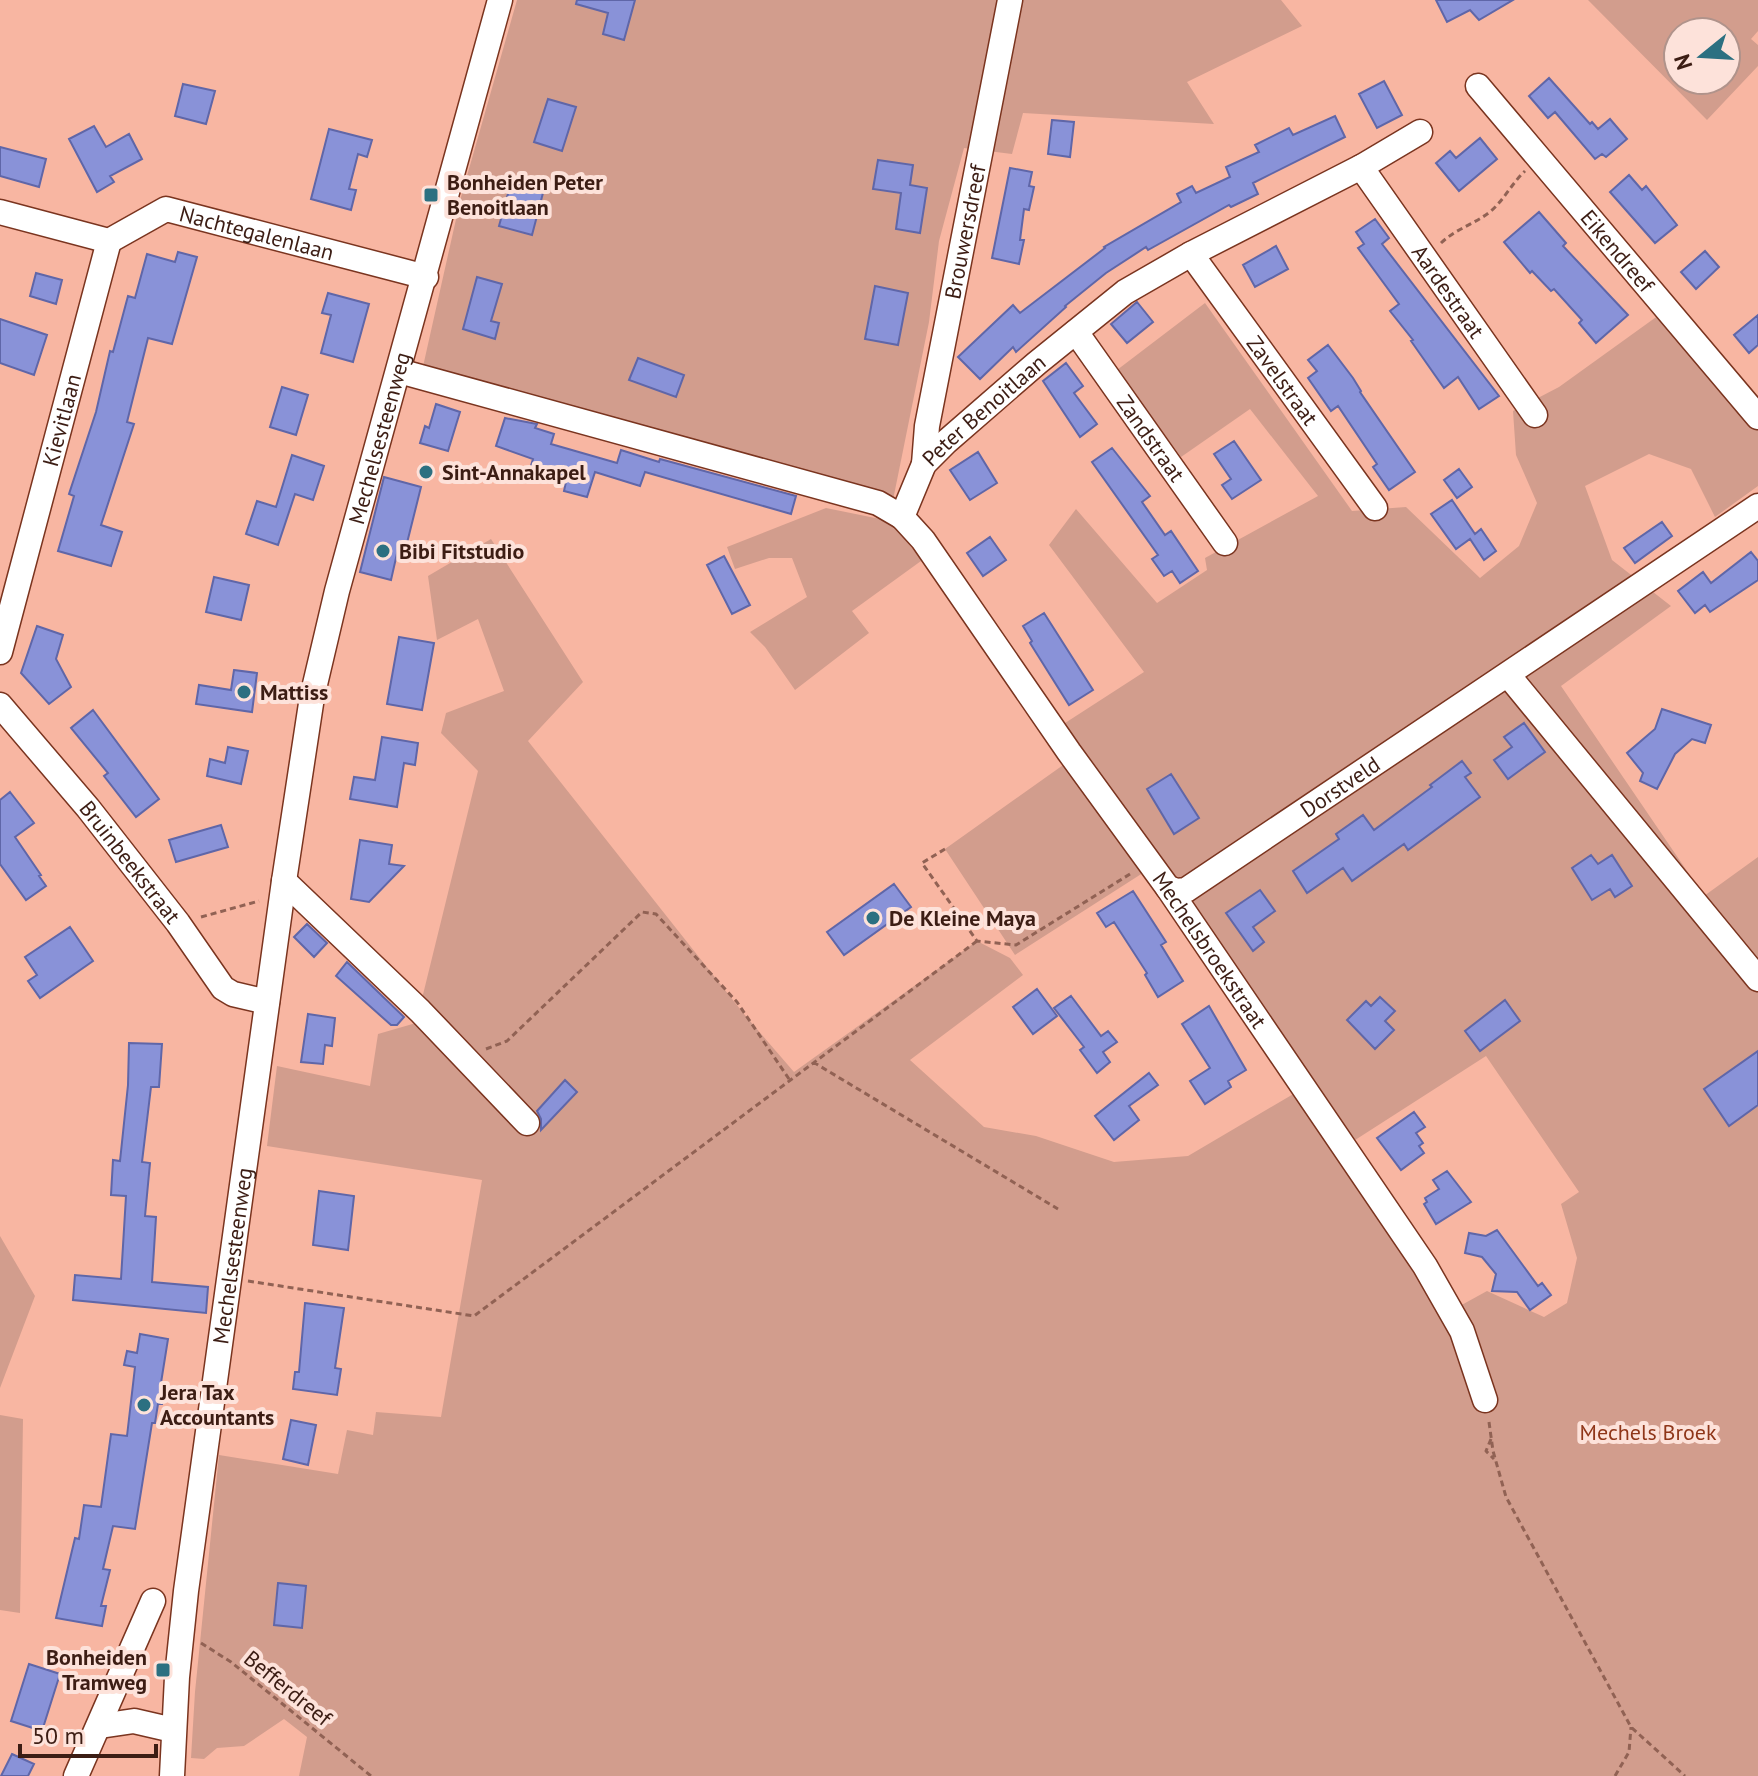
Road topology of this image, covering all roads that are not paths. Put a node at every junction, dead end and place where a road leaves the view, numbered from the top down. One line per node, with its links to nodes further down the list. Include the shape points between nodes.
1 (500, 0): 9 (street, Mechelsesteenweg)
2 (1010, 0): 14 (street, Brouwersdreef)
3 (1478, 86): 13 (street, Eikendreef)
4 (1420, 132): 5 (street, Peter Benoitlaan)
5 (1361, 167): 8 (street, Peter Benoitlaan); 12 (street, Aardestraat)
6 (0, 212): 7 (street)
7 (109, 241): 9 (street, Nachtegalenlaan, via 166,209); 19 (street, Kievitlaan)
8 (1191, 254): 10 (street, Peter Benoitlaan, via 1125,292); 16 (street, Zavelstraat)
9 (426, 277): 11 (street, Mechelsesteenweg)
10 (1076, 332): 14 (street, Peter Benoitlaan); 18 (street, Zandstraat)
11 (399, 371): 17 (street, via 878,503); 23 (street, Mechelsesteenweg, via 315,682)
12 (1535, 415)
13 (1758, 417)
14 (924, 464): 17 (street, Peter Benoitlaan)
15 (1758, 506): 21 (street, Dorstveld)
16 (1375, 508)
17 (902, 517): 24 (street, Mechelsbroekstraat)
18 (1225, 543)
19 (6, 601): 20 (street, Kievitlaan)
20 (0, 652)
21 (1508, 675): 24 (street, Dorstveld, via 1186,890); 25 (street)
22 (0, 705): 26 (street, Bruinbeekstraat, via 88,808 223,988)
23 (283, 888): 26 (street, Mechelsesteenweg); 27 (street, via 388,979)
24 (1168, 888): 28 (street, Mechelsbroekstraat, via 1425,1266 1462,1331)
25 (1758, 979)
26 (267, 1002): 31 (street, Mechelsesteenweg, via 181,1631)
27 (527, 1123)
28 (1485, 1400)
29 (153, 1601): 30 (street)
30 (100, 1726): 31 (street, via 134,1721); 32 (street)
31 (173, 1730): 33 (street, Mechelsesteenweg)
32 (76, 1776)
33 (172, 1776)

